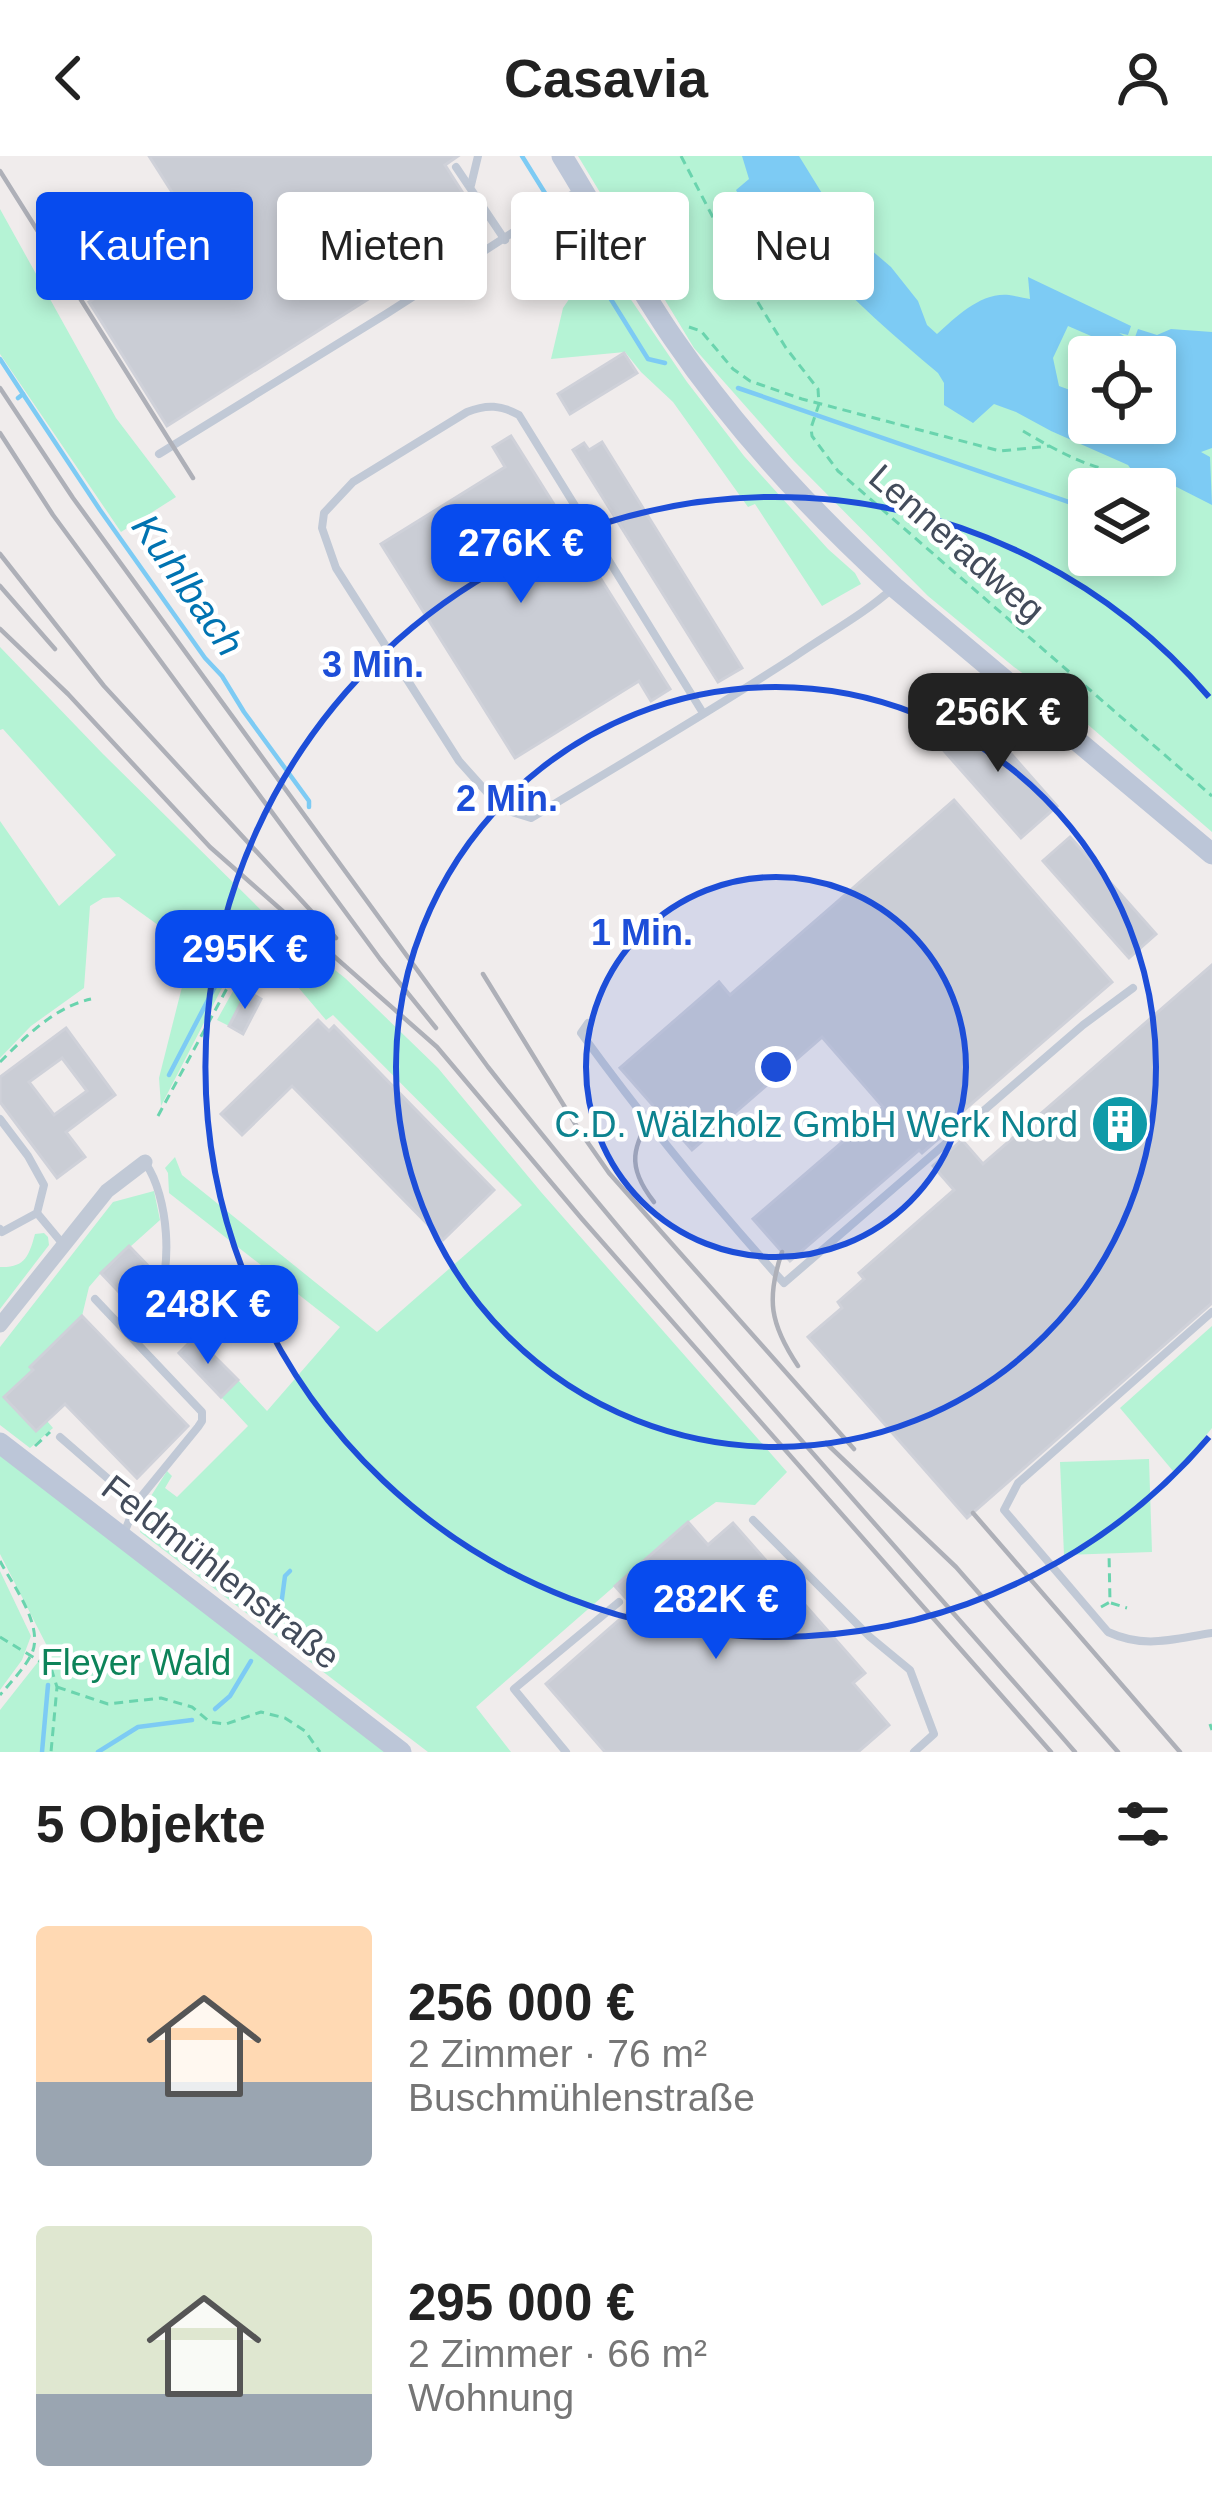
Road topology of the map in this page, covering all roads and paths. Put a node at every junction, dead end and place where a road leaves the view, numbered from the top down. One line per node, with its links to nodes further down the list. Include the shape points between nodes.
1 (478, 156): 5 (lane)
2 (562, 156): 6 (street)
3 (681, 156): 9 (path, via 754,296 818,389)
4 (456, 167): 5 (lane)
5 (470, 186): 7 (lane)
6 (582, 189): 7 (lane); 8 (street)
7 (505, 240): 12 (lane)
8 (672, 336): 9 (path, via 690,326 701,331 750,381); 14 (street, via 777,471)
9 (819, 404): 11 (path, via 1000,451); 16 (path, Lenneradweg, via 811,428 838,471)
10 (1023, 431): 11 (path)
11 (1050, 446): 13 (path)
12 (159, 454)
13 (1100, 468)
14 (894, 586): 15 (lane); 17 (street)
15 (703, 713): 15 (lane, via 531,818 502,809 459,760 336,568 325,513 353,482 467,412 482,406 520,415)
16 (1212, 796)
17 (1212, 854)
18 (259, 929): 23 (path)
19 (1133, 988): 21 (lane, via 784,1282 646,1123 581,1034)
20 (91, 999): 22 (path, via 67,1007)
21 (589, 1023)
22 (0, 1062)
23 (158, 1117)
24 (0, 1119): 26 (lane, via 44,1185)
25 (145, 1162): 28 (street, via 107,1191); 32 (lane, via 162,1208 165,1270 154,1305)
26 (37, 1213): 27 (lane); 28 (lane)
27 (0, 1229)
28 (63, 1244): 31 (street)
29 (95, 1299): 32 (lane)
30 (1212, 1312): 44 (lane, via 1018,1483 1004,1510)
31 (0, 1325)
32 (130, 1335): 36 (lane, via 202,1412)
33 (60, 1437): 35 (path, via 52,1430); 36 (lane)
34 (0, 1443): 35 (street, Feldmühlenstraße)
35 (21, 1460): 38 (street, Feldmühlenstraße)
36 (136, 1502): 38 (lane)
37 (753, 1520): 52 (lane, via 910,1670)
38 (122, 1537): 55 (street, Feldmühlenstraße)
39 (1109, 1553): 42 (path)
40 (0, 1561): 47 (path, via 32,1624)
41 (619, 1602): 56 (lane, via 514,1689)
42 (1109, 1602): 43 (path); 44 (path)
43 (1127, 1608)
44 (1091, 1613): 45 (lane, via 1130,1642)
45 (1212, 1633)
46 (0, 1637): 47 (path)
47 (32, 1655): 48 (path, via 51,1668); 49 (path)
48 (57, 1687): 53 (path); 54 (path, via 108,1704 161,1699 226,1724 261,1712 305,1731)
49 (0, 1695)
50 (1210, 1724): 51 (path)
51 (1212, 1730)
52 (934, 1734): 57 (lane); 58 (lane)
53 (51, 1752)
54 (320, 1752)
55 (401, 1752)
56 (566, 1752)
57 (914, 1752)
58 (935, 1752)

